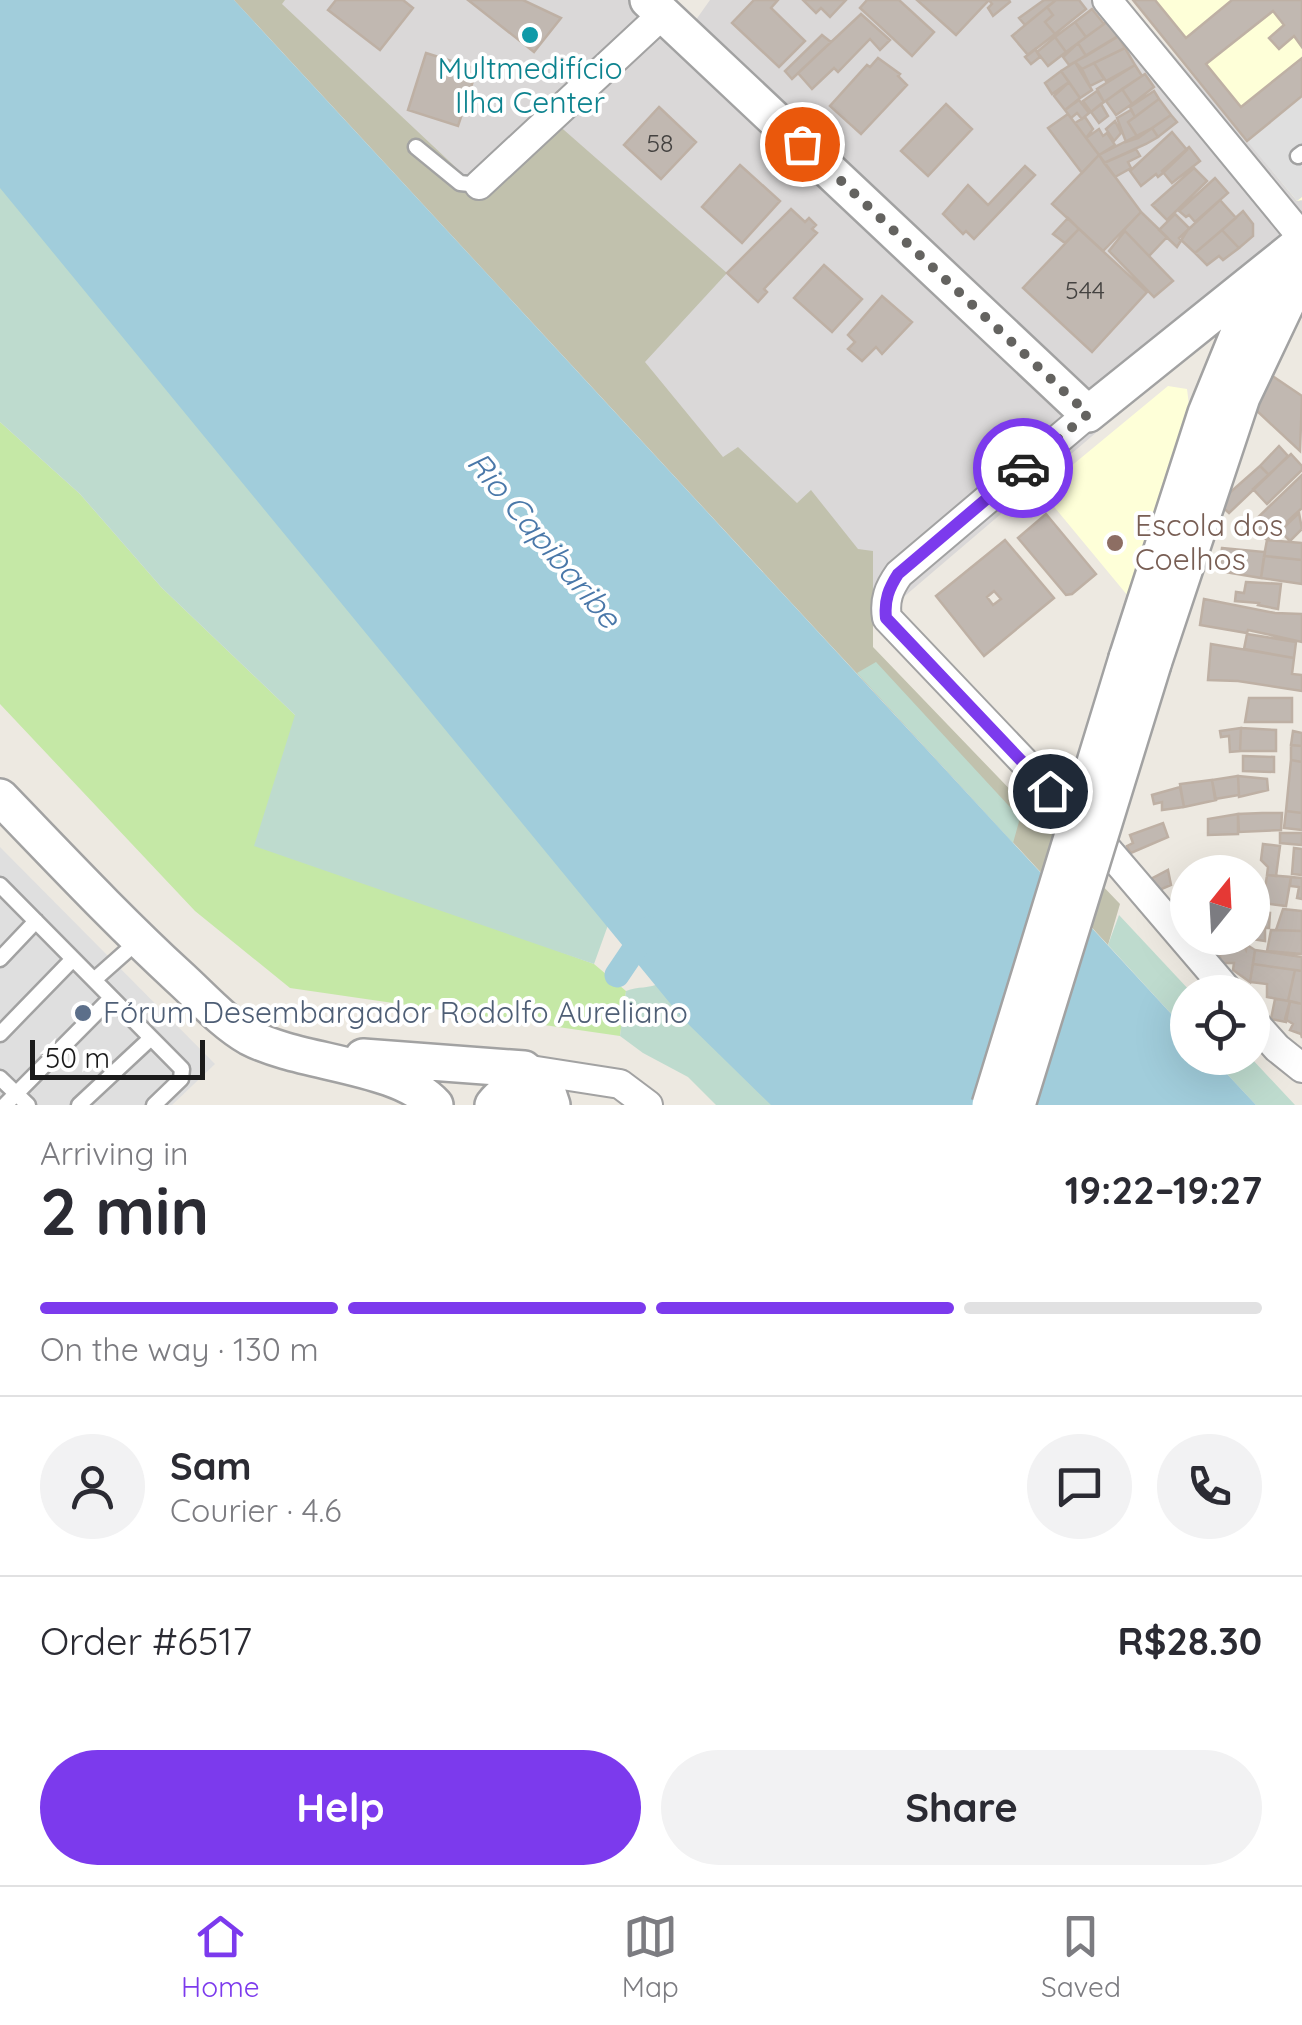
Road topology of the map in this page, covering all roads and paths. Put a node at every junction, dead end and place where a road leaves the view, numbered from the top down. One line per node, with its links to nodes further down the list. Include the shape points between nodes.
1 (1107, 0): 5 (street)
2 (662, 5): 4 (street); 10 (street)
3 (416, 146): 4 (lane, via 460,183)
4 (478, 185)
5 (1302, 241): 9 (street); 11 (street, via 1251,308)
6 (1302, 259): 8 (street)
7 (1302, 313): 8 (street)
8 (1261, 353): 13 (street)
9 (1138, 374): 10 (street, via 1100,382); 11 (street, via 1178,366 1198,372 1210,394); 12 (street)
10 (1052, 379): 12 (street)
11 (1206, 413): 13 (street)
12 (1088, 414): 20 (street, via 898,574 886,618 1104,847)
13 (1140, 661): 39 (street, bridge); 40 (street, bridge)
14 (0, 797): 17 (street)
15 (0, 885): 16 (lane)
16 (36, 921): 18 (lane); 19 (lane)
17 (139, 941): 21 (lane); 26 (street, via 231,1024)
18 (0, 959)
19 (73, 960): 21 (lane); 23 (lane)
20 (1214, 975)
21 (94, 980): 22 (lane)
22 (111, 998): 24 (lane); 30 (lane)
23 (0, 1034)
24 (151, 1038): 32 (lane); 33 (lane, via 183,1074)
25 (1270, 1040): 28 (street)
26 (293, 1052): 27 (street); 34 (street, via 400,1082)
27 (524, 1068): 37 (street, via 548,1090); 38 (street, via 620,1084)
28 (1302, 1068)
29 (0, 1078): 30 (lane)
30 (11, 1099): 31 (lane)
31 (28, 1105)
32 (79, 1105)
33 (154, 1105)
34 (435, 1105)
35 (494, 1105): 36 (street, via 513,1090)
36 (539, 1105)
37 (552, 1105)
38 (648, 1105)
39 (990, 1105)
40 (1017, 1105)

